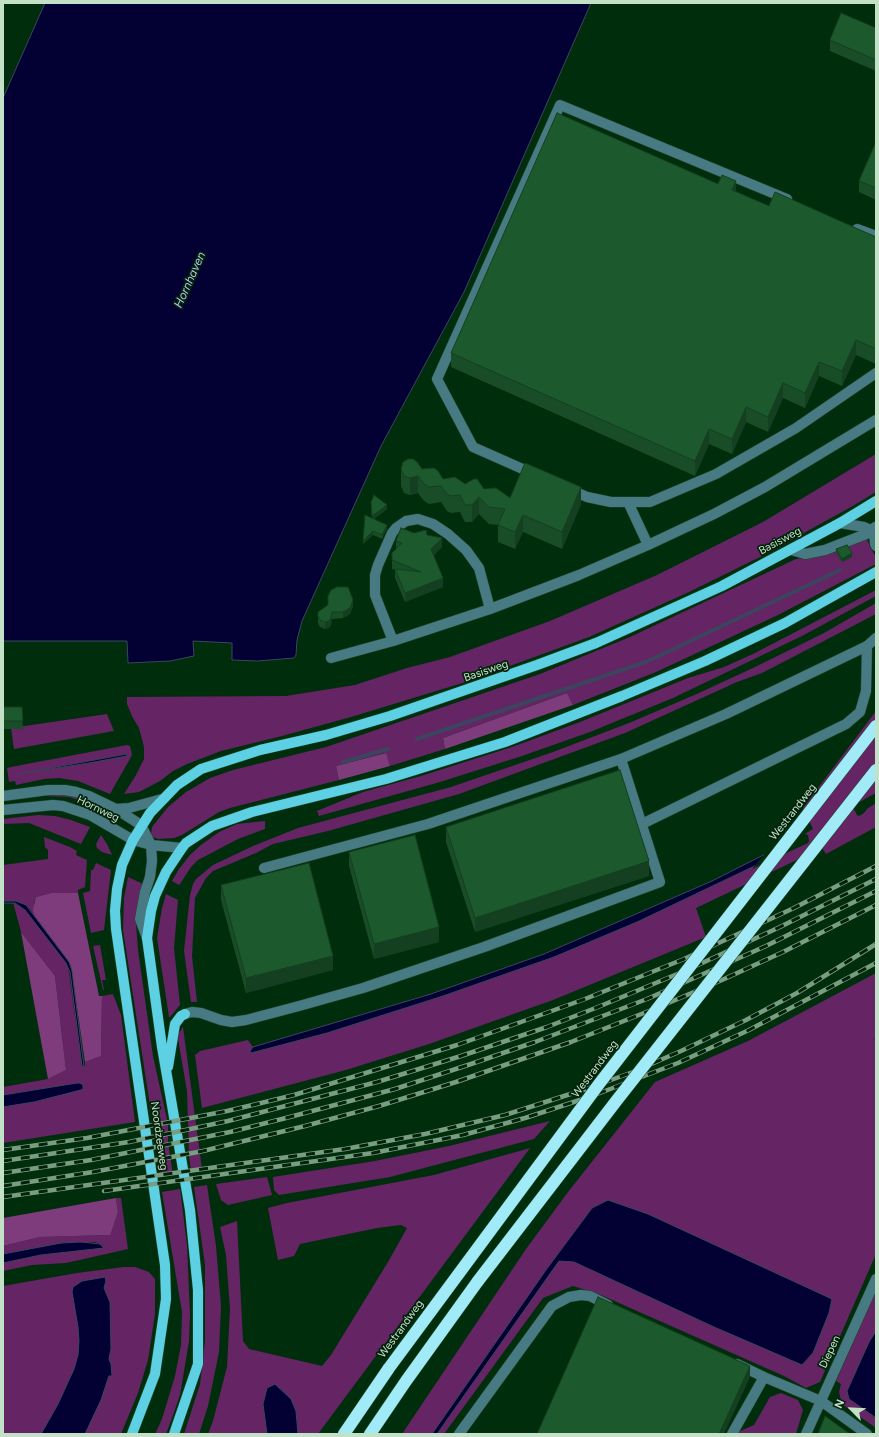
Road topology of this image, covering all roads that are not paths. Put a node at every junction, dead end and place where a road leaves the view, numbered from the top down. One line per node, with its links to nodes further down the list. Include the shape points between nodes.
1 (795, 203): 6 (street, via 560,105 437,379 473,447)
2 (847, 224): 3 (street)
3 (876, 236)
4 (876, 373): 8 (street, via 796,428 716,474 650,502)
5 (876, 420): 12 (street, via 765,487)
6 (546, 479)
7 (560, 485): 8 (street, via 611,502)
8 (628, 502): 12 (street)
9 (876, 502): 10 (main road, Basisweg)
10 (840, 523): 11 (street); 14 (main road, Basisweg)
11 (875, 530): 13 (street); 14 (street, via 825,550 805,554)
12 (648, 545): 16 (street)
13 (876, 546)
14 (791, 550): 25 (main road, Basisweg, via 722,586 596,643 397,713 326,735 260,750 201,769)
15 (876, 572): 32 (main road, via 785,623 622,696 490,746 386,778 252,812 212,826)
16 (490, 609): 18 (street); 18 (street, via 479,568 466,550 433,524 418,519 406,521 392,533 375,575 375,595)
17 (876, 638): 19 (street)
18 (393, 641): 20 (street)
19 (872, 647): 22 (street); 28 (street, via 860,712 846,724)
20 (330, 658)
21 (876, 726): 44 (highway, Westrandweg, bridge, via 595,1090 417,1329)
22 (621, 759): 28 (street); 33 (street, via 428,824)
23 (876, 770): 45 (highway, bridge, via 478,1281)
24 (3, 796): 26 (street, Hornweg, via 65,790 89,796)
25 (162, 799): 26 (street, Hornweg); 29 (main road, Basisweg)
26 (116, 809): 29 (street, Hornweg)
27 (3, 810): 30 (street, Hornweg, via 63,806 90,816)
28 (642, 824): 35 (street, via 660,882 484,947 363,988 299,1006 232,1022 201,1013)
29 (141, 825): 30 (main road, Noordzeeweg); 31 (street, Noordzeeweg)
30 (133, 840): 31 (street); 42 (main road, Noordzeeweg, via 122,865 115,920 165,1265 166,1299 155,1374)
31 (151, 845): 32 (street); 34 (street, Noordzeeweg, via 152,866 140,918)
32 (182, 848): 34 (main road, Noordzeeweg, via 166,872 155,896)
33 (264, 868)
34 (147, 938): 36 (main road, Noordzeeweg)
35 (185, 1014): 36 (main road, via 175,1024)
36 (167, 1073): 43 (main road, Noordzeeweg, via 190,1210 198,1290 198,1364)
37 (875, 1286): 41 (street, Diepen)
38 (616, 1309): 46 (street, via 590,1296 580,1295 569,1297 552,1306)
39 (728, 1360): 40 (street)
40 (764, 1377): 41 (street); 47 (street)
41 (821, 1401): 48 (street, Diepen); 49 (street)
42 (132, 1434)
43 (174, 1434)
44 (344, 1434)
45 (370, 1434)
46 (459, 1434)
47 (732, 1434)
48 (806, 1434)
49 (867, 1434)

